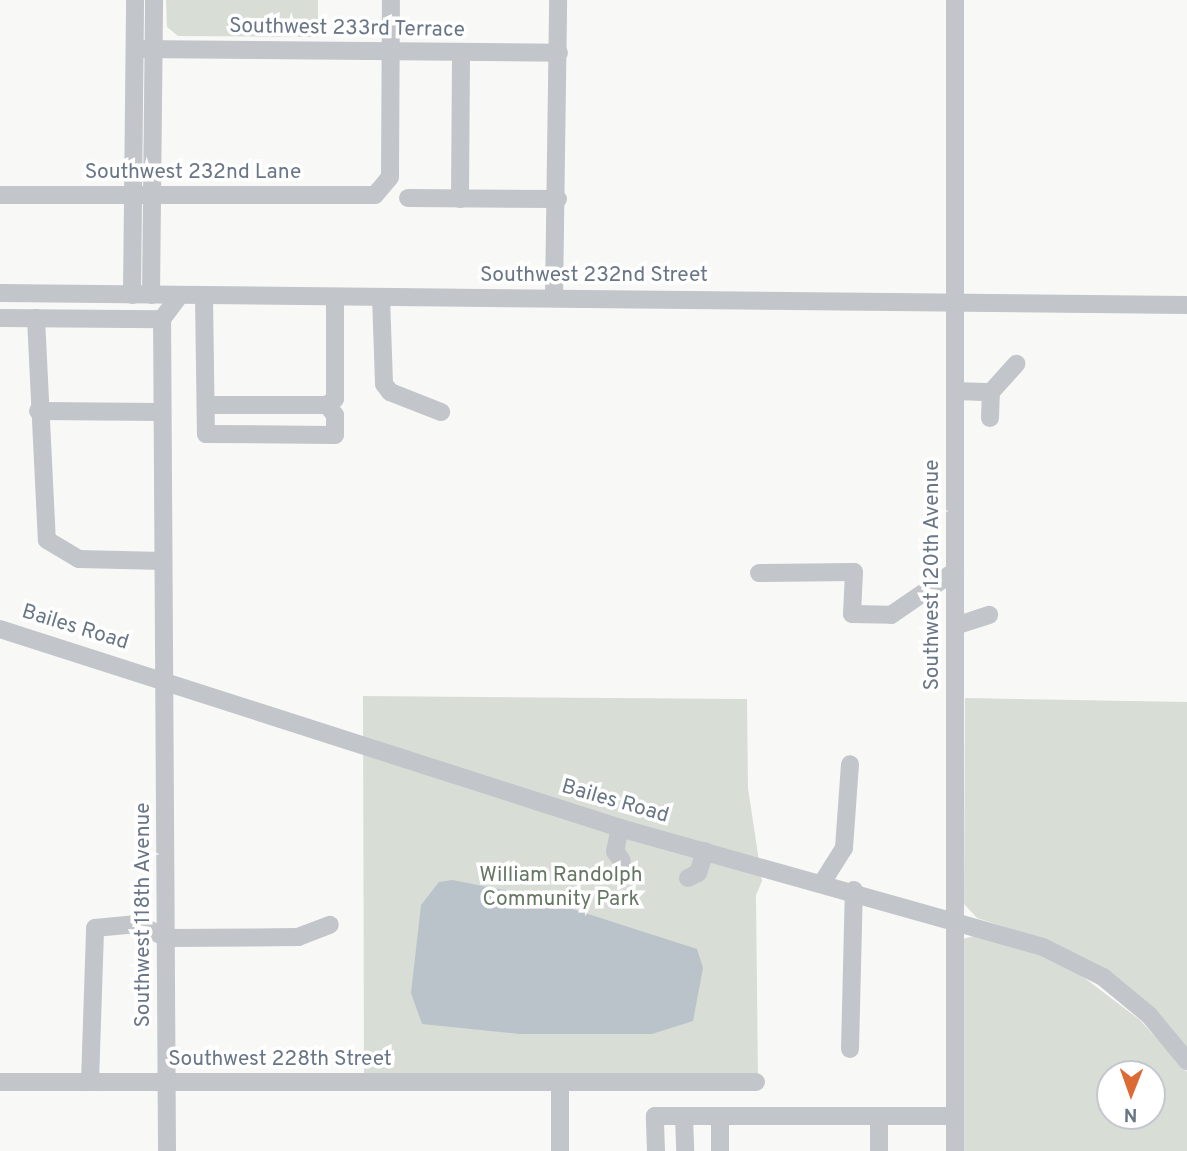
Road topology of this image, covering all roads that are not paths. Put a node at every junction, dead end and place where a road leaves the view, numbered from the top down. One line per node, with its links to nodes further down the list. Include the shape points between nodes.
1 (135, 0): 6 (street)
2 (154, 0): 7 (street)
3 (391, 0): 8 (street)
4 (558, 0): 10 (street)
5 (955, 0): 25 (street, Southwest 120th Avenue)
6 (135, 49): 7 (street, Southwest 233rd Terrace); 12 (street)
7 (153, 50): 8 (street, Southwest 233rd Terrace); 13 (street)
8 (391, 52): 9 (street, Southwest 233rd Terrace); 13 (street, Southwest 232nd Lane, via 390,172 384,190 363,198)
9 (461, 52): 10 (street, Southwest 233rd Terrace); 15 (street)
10 (559, 53): 16 (street)
11 (0, 195): 12 (street, Southwest 232nd Lane)
12 (133, 195): 13 (street, Southwest 232nd Lane); 18 (street)
13 (152, 195): 19 (street)
14 (408, 198): 15 (street)
15 (460, 199): 16 (street)
16 (558, 199): 24 (street)
17 (0, 293): 18 (street, Southwest 232nd Street)
18 (132, 295): 19 (street, Southwest 232nd Street)
19 (151, 295): 20 (street, Southwest 232nd Street)
20 (180, 295): 21 (street, Southwest 232nd Street); 29 (street)
21 (204, 296): 22 (street, Southwest 232nd Street); 33 (street)
22 (335, 296): 23 (street, Southwest 232nd Street); 34 (street, via 335,399)
23 (381, 297): 24 (street, Southwest 232nd Street); 37 (street, via 384,384 390,392)
24 (554, 298): 25 (street, Southwest 232nd Street)
25 (954, 302): 26 (street, Southwest 232nd Street); 31 (street, Southwest 120th Avenue)
26 (1187, 305)
27 (0, 318): 28 (street)
28 (36, 318): 29 (street); 35 (street)
29 (162, 319): 36 (street, Southwest 118th Avenue)
30 (1016, 364): 32 (street)
31 (955, 391): 32 (street); 40 (street, Southwest 120th Avenue)
32 (991, 392): 38 (street)
33 (206, 405): 34 (street); 34 (street, via 206,434 335,435 335,415)
34 (327, 405)
35 (38, 411): 36 (street); 39 (street, via 47,540 79,559)
36 (162, 412): 39 (street, Southwest 118th Avenue)
37 (441, 412)
38 (990, 418)
39 (163, 561): 45 (street, Southwest 118th Avenue)
40 (956, 571): 41 (street, via 891,615 852,614 854,572); 43 (street, Southwest 120th Avenue)
41 (759, 573)
42 (989, 615): 43 (street)
43 (956, 626): 53 (street, Southwest 120th Avenue)
44 (0, 629): 45 (street, Bailes Road)
45 (165, 678): 47 (street, Bailes Road); 55 (street, Southwest 118th Avenue)
46 (850, 764): 51 (street, via 844,848)
47 (621, 828): 48 (street, Bailes Road); 49 (street, via 615,851)
48 (705, 851): 50 (street, via 698,873); 51 (street, Bailes Road)
49 (622, 861)
50 (688, 878)
51 (822, 883): 52 (street, Bailes Road)
52 (854, 891): 53 (street, Bailes Road); 56 (street)
53 (954, 919): 57 (street, Bailes Road, via 1043,947 1103,977 1149,1016); 66 (street, Southwest 120th Avenue)
54 (330, 925): 55 (street, via 290,938)
55 (167, 938): 61 (street, via 150,927 113,923 95,929); 62 (street, Southwest 118th Avenue)
56 (850, 1049)
57 (1187, 1061)
58 (0, 1082): 61 (street, Southwest 228th Street)
59 (560, 1082): 60 (street, Southwest 228th Street); 62 (street, Southwest 228th Street); 68 (street)
60 (756, 1082)
61 (90, 1083): 62 (street, Southwest 228th Street)
62 (168, 1083): 67 (street, Southwest 118th Avenue)
63 (684, 1116): 64 (street); 69 (street, via 655,1116); 70 (street)
64 (720, 1116): 65 (street); 71 (street)
65 (879, 1116): 66 (street); 72 (street)
66 (955, 1116): 73 (street, Southwest 120th Avenue)
67 (167, 1151)
68 (561, 1151)
69 (656, 1151)
70 (685, 1151)
71 (720, 1151)
72 (879, 1151)
73 (955, 1151)

